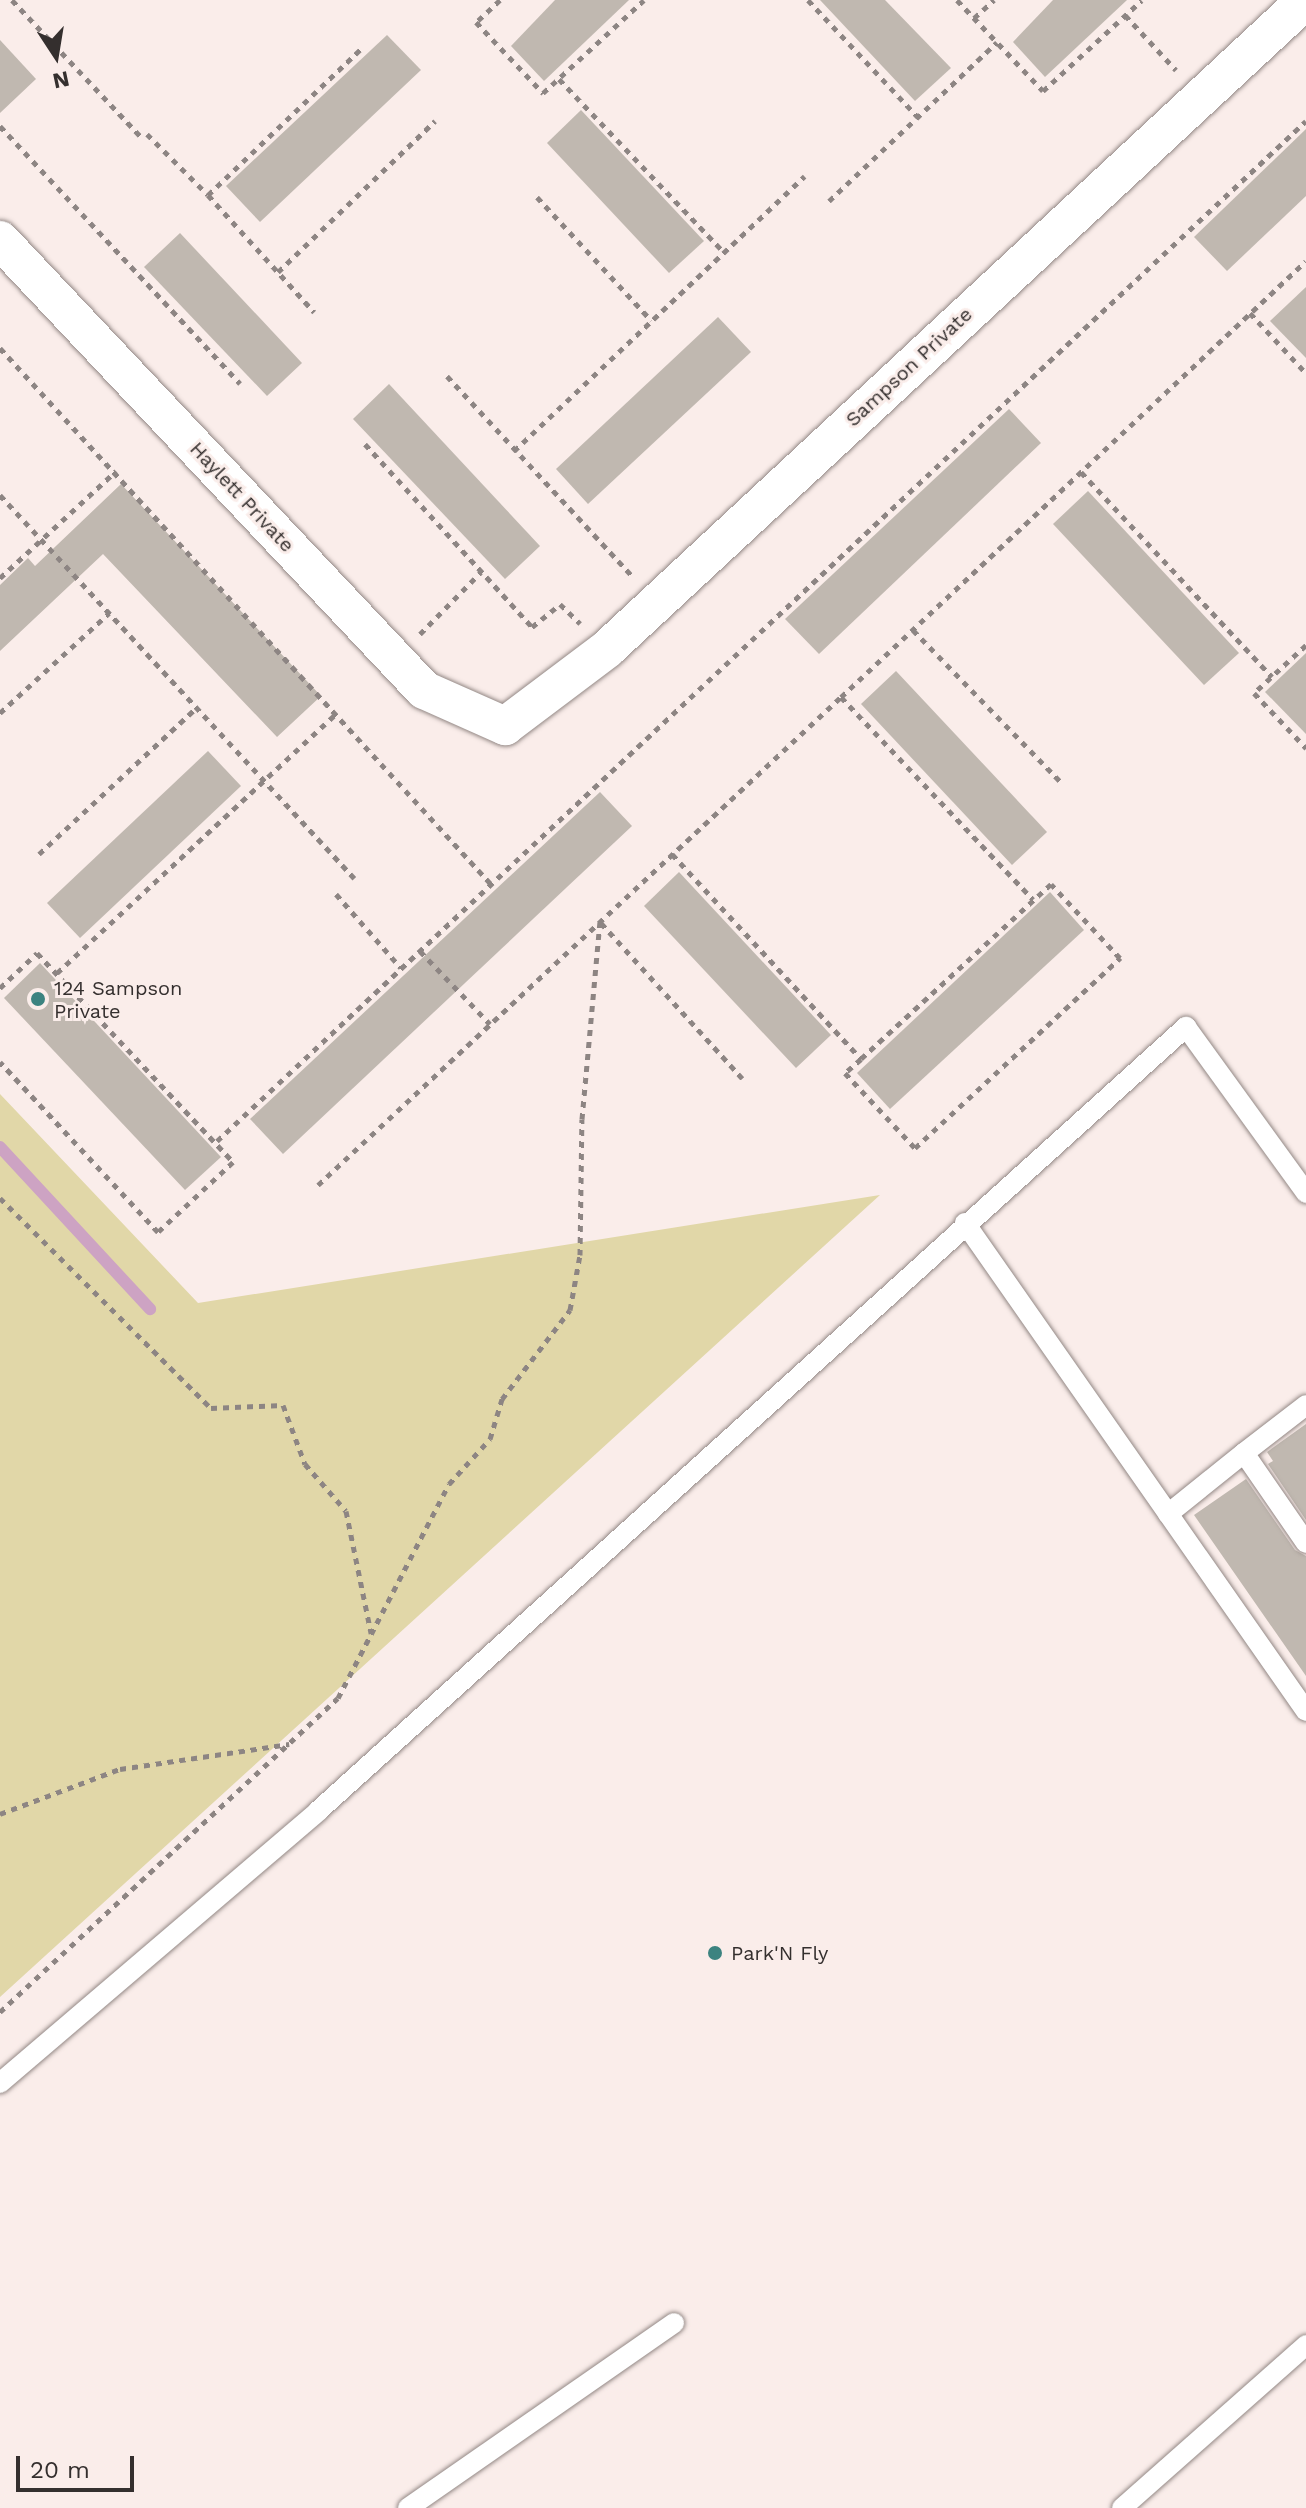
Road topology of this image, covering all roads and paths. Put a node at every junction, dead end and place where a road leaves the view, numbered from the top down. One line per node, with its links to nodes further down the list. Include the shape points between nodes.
1 (12, 0): 20 (path)
2 (500, 0): 13 (path, via 476,22 543,93)
3 (644, 0): 13 (path)
4 (808, 0): 15 (path)
5 (957, 0): 10 (path)
6 (994, 0): 10 (path)
7 (1142, 0): 9 (path)
8 (1306, 0): 14 (street, Sampson Private)
9 (1125, 15): 11 (path, via 1043,91); 14 (path)
10 (974, 18): 11 (path)
11 (997, 42): 15 (path)
12 (361, 49): 20 (path)
13 (559, 79): 24 (path)
14 (1201, 96): 42 (street, Sampson Private)
15 (918, 117): 22 (path)
16 (435, 121): 26 (path)
17 (1306, 121): 60 (path)
18 (0, 126): 33 (path)
19 (805, 176): 24 (path)
20 (208, 195): 26 (path)
21 (537, 197): 29 (path)
22 (829, 201)
23 (0, 240): 47 (street, Haylett Private)
24 (723, 251): 29 (path)
25 (1306, 261): 28 (path)
26 (278, 272): 27 (path)
27 (314, 312)
28 (1250, 313): 31 (path); 37 (path)
29 (651, 320): 35 (path)
30 (0, 348): 36 (path)
31 (1306, 373)
32 (447, 376): 35 (path)
33 (240, 383)
34 (365, 444): 40 (path)
35 (514, 451): 42 (path)
36 (116, 471): 39 (path); 51 (path)
37 (1081, 472): 44 (path); 48 (path)
38 (0, 495): 39 (path)
39 (41, 540): 41 (path); 43 (path)
40 (481, 572): 46 (path, via 532,627 560,604); 47 (path)
41 (0, 578)
42 (657, 602): 46 (street, Sampson Private)
43 (109, 613): 50 (path); 52 (path)
44 (913, 630): 49 (path); 56 (path)
45 (1306, 645): 48 (path)
46 (607, 649): 53 (street, Sampson Private)
47 (395, 660): 53 (street, Haylett Private, via 424,690)
48 (1272, 677): 54 (path, via 1254,693)
49 (841, 697): 58 (path); 62 (path)
50 (196, 708): 55 (path); 57 (path)
51 (338, 712): 55 (path); 60 (path)
52 (0, 713)
53 (505, 726)
54 (1306, 748)
55 (264, 780): 59 (path); 66 (path)
56 (1060, 781)
57 (39, 854)
58 (672, 854): 63 (path); 69 (path)
59 (354, 878)
60 (491, 884): 64 (path)
61 (336, 894): 65 (path)
62 (1033, 899): 69 (path); 69 (path, via 1051,884 1120,958 915,1148 845,1073)
63 (600, 922): 68 (path); 71 (path); 81 (path, via 582,1119 580,1255 570,1310 502,1399 490,1439 449,1484)
64 (420, 951): 65 (path); 68 (path)
65 (401, 968): 72 (path)
66 (57, 973): 67 (path, via 37,953); 72 (path)
67 (0, 988)
68 (490, 1024): 73 (path)
69 (861, 1059)
70 (0, 1062): 72 (path, via 158,1232 233,1162)
71 (742, 1078)
72 (217, 1141)
73 (318, 1185)
74 (1306, 1193): 76 (lane, via 1186,1027)
75 (0, 1198): 81 (path, via 211,1408 283,1405 305,1464 346,1511)
76 (965, 1223): 79 (lane); 86 (lane, via 329,1802)
77 (1306, 1405): 78 (lane)
78 (1244, 1453): 79 (lane); 80 (lane)
79 (1168, 1514): 82 (lane)
80 (1306, 1543)
81 (371, 1634): 83 (path, via 338,1698)
82 (1306, 1711)
83 (290, 1744): 84 (path, via 120,1769); 85 (path)
84 (0, 1814)
85 (0, 2012)
86 (0, 2083)
87 (674, 2323): 89 (lane)
88 (1306, 2345): 90 (lane)
89 (408, 2508)
90 (1122, 2508)

